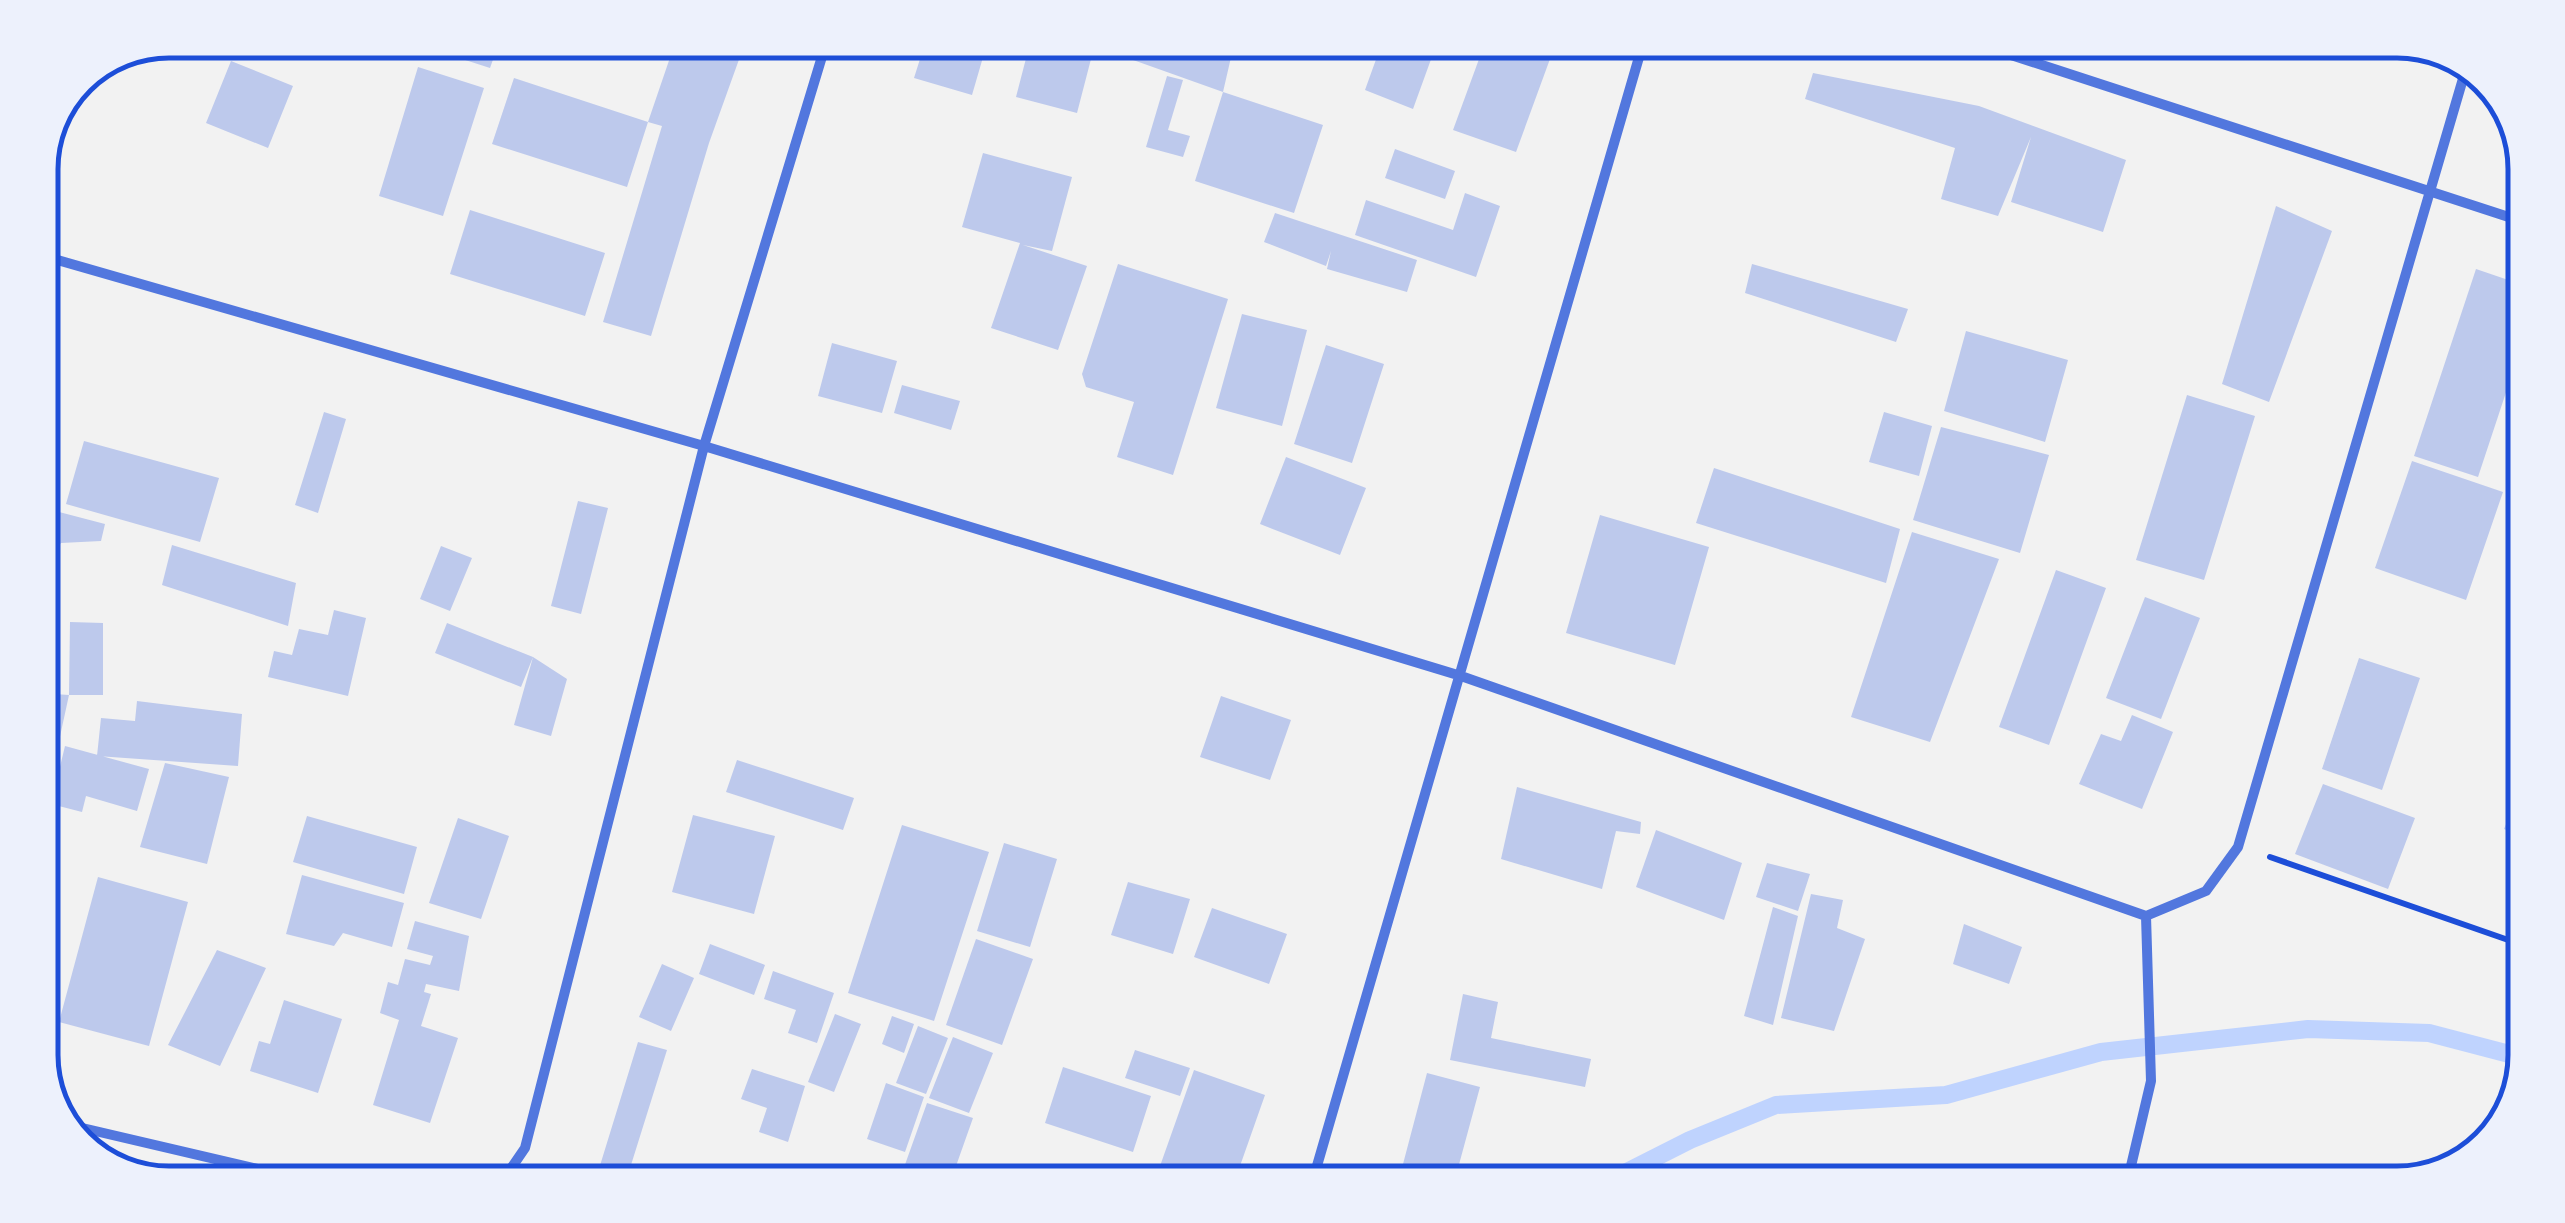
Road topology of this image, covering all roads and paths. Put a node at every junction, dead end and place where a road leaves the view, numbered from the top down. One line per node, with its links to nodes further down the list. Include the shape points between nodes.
1 (822, 57): 8 (street)
2 (1639, 57): 9 (street)
3 (2017, 57): 5 (street)
4 (2463, 79): 5 (street)
5 (2430, 192): 6 (street); 10 (street)
6 (2507, 217)
7 (58, 260): 8 (street)
8 (704, 446): 9 (street); 15 (street, via 526,1148)
9 (1461, 676): 11 (street); 16 (street)
10 (2238, 847): 11 (street, via 2206,892); 12 (path)
11 (2146, 916): 17 (street, via 2151,1082)
12 (2508, 940)
13 (86, 1129): 14 (street)
14 (245, 1166)
15 (513, 1166)
16 (1317, 1166)
17 (2131, 1166)

